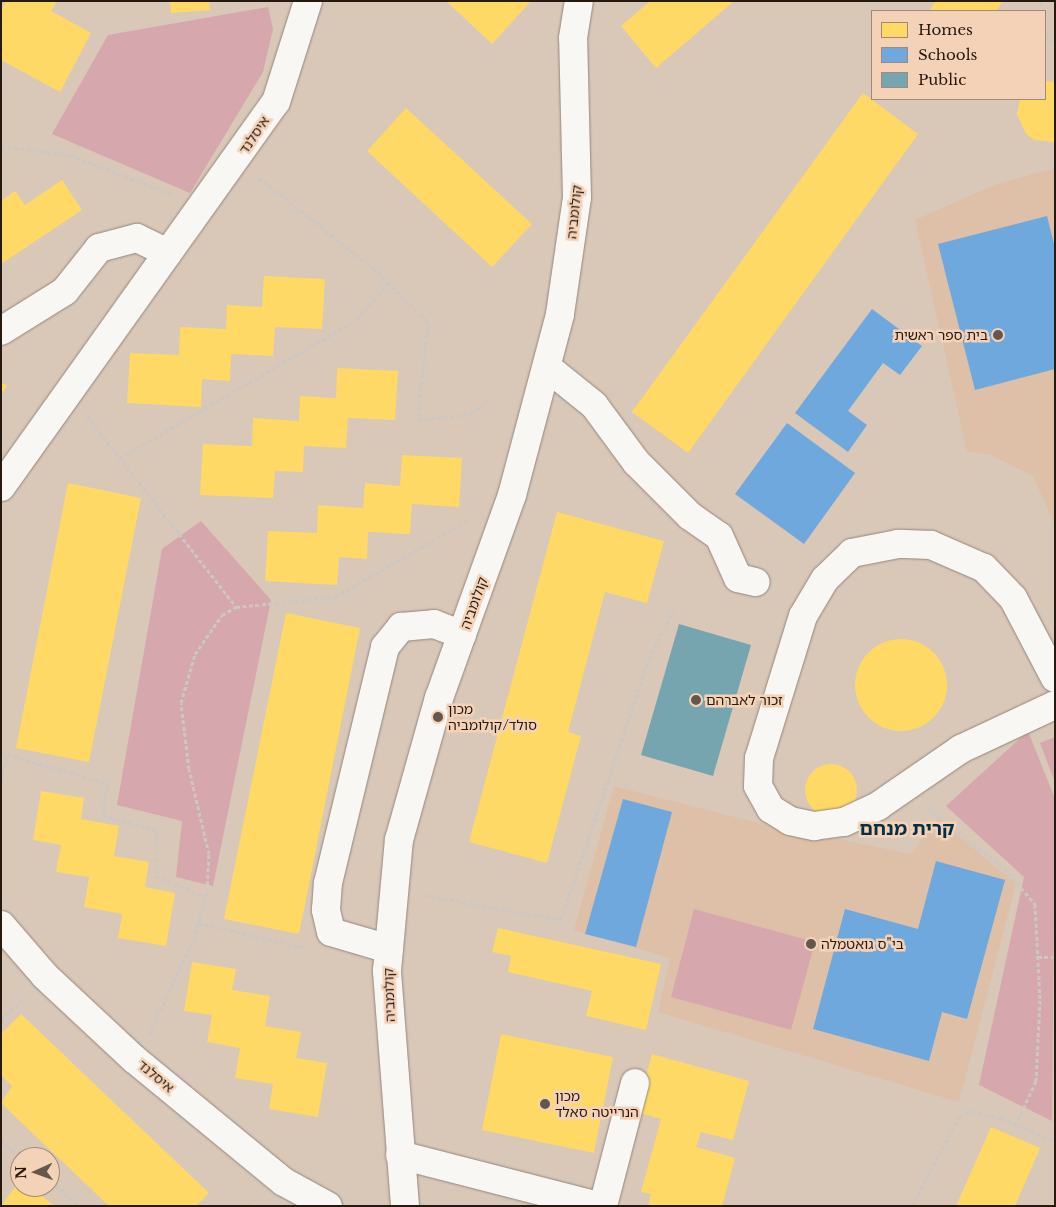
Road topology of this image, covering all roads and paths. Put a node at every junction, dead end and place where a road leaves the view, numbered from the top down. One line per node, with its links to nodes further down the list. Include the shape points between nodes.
1 (308, 1): 6 (street, איסלנד, via 293,59 276,102)
2 (579, 1): 11 (street, קולומביה, via 573,38 577,197)
3 (1046, 36): 4 (path)
4 (1055, 45)
5 (1, 146): 7 (path, via 70,155)
6 (236, 161): 7 (street, איסלנד); 9 (path)
7 (203, 206): 8 (street, איסלנד)
8 (168, 254): 10 (street, via 137,238 99,248 65,291); 12 (street, איסלנד)
9 (389, 283): 13 (path, via 428,322 418,420 472,414); 14 (path, via 356,320)
10 (1, 331)
11 (548, 368): 16 (street, קולומביה); 17 (street, via 594,405 636,462 690,516 719,536 738,578)
12 (67, 391): 14 (path); 15 (street, איסלנד)
13 (486, 401)
14 (120, 458): 18 (path)
15 (1, 487)
16 (512, 495): 18 (path, via 335,596); 20 (street, קולומביה)
17 (756, 582)
18 (236, 607): 28 (path, via 222,615 195,654 182,703 190,769 209,854)
19 (673, 611): 27 (path, via 650,659 561,920)
20 (462, 635): 27 (street, קולומביה, via 414,778 399,840); 31 (street, via 434,624 410,626 401,628 385,647 328,883 326,910)
21 (1055, 678): 26 (street, via 1013,598 976,563 931,545 898,544 852,553 825,578 803,616 759,758 758,786 771,809 781,817 814,826 860,816)
22 (1055, 704): 26 (street, via 962,749)
23 (1, 753): 24 (path)
24 (7, 755): 25 (path); 28 (path, via 106,783 103,815 157,831 156,876)
25 (1, 780)
26 (902, 789): 33 (path, via 1004,868 1035,904)
27 (394, 890): 32 (street, קולומביה)
28 (205, 897): 29 (path)
29 (198, 923): 31 (path, via 308,949); 35 (path, via 164,1010)
30 (1, 925): 35 (street, איסלנד, via 45,976)
31 (331, 932): 32 (street)
32 (389, 949): 39 (street, קולומביה)
33 (1038, 957): 34 (path); 37 (path, via 1036,1081)
34 (1055, 957)
35 (134, 1059): 41 (street, איסלנד, via 284,1182)
36 (635, 1083): 45 (street)
37 (1016, 1124): 38 (path); 46 (path, via 972,1111 959,1117)
38 (1055, 1141)
39 (400, 1155): 43 (street, קולומביה); 44 (street)
40 (60, 1189): 42 (path)
41 (325, 1205)
42 (80, 1206)
43 (405, 1206)
44 (599, 1206)
45 (603, 1206)
46 (912, 1206)

